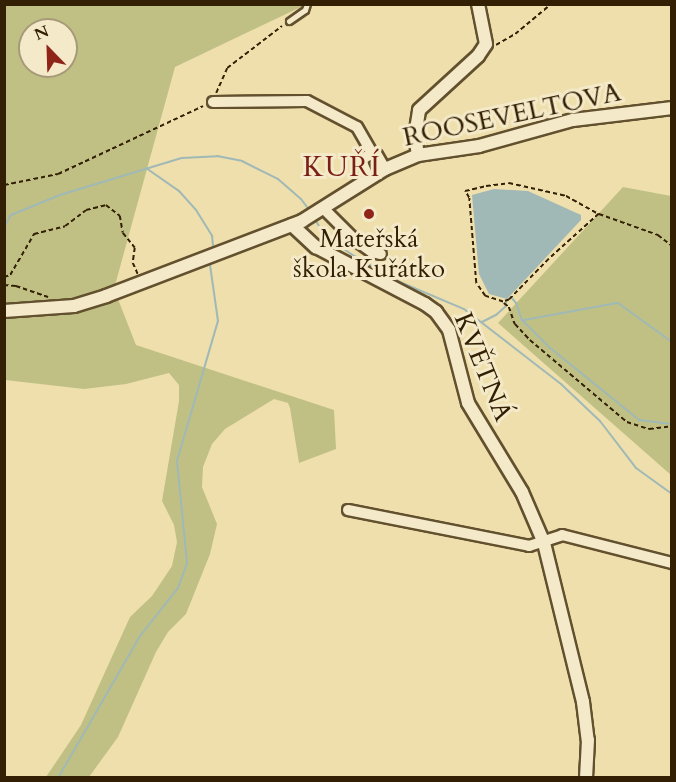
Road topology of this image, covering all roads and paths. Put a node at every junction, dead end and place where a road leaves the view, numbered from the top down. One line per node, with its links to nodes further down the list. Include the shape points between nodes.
1 (307, 4): 4 (lane)
2 (478, 4): 5 (street)
3 (551, 4): 5 (path, via 498,46)
4 (289, 21): 6 (path, via 227,68)
5 (486, 44): 9 (street, via 419,110 415,136)
6 (213, 102): 8 (street, via 307,101 357,127); 12 (path, via 58,174)
7 (672, 108): 9 (street, ROOSEVELTOVA, via 573,120 479,146)
8 (372, 153): 10 (street); 11 (street, via 361,160)
9 (418, 155): 10 (street, ROOSEVELTOVA)
10 (385, 169): 11 (street, ROOSEVELTOVA)
11 (369, 179): 13 (street, ROOSEVELTOVA)
12 (4, 185)
13 (321, 210): 15 (street, ROOSEVELTOVA); 17 (street, via 355,240)
14 (599, 214): 16 (path, via 658,235); 22 (path, via 514,297); 22 (path, via 566,196 531,186 509,183 465,192 469,198 476,284 485,296)
15 (297, 223): 19 (street, ROOSEVELTOVA); 26 (street, KVĚTNÁ, via 316,247 436,312 452,339 468,403 522,492)
16 (672, 246)
17 (381, 254)
18 (4, 278): 19 (path, via 10,275 34,234 65,226 86,210 106,205 120,216 123,233 135,248 133,263)
19 (142, 283): 23 (street, ROOSEVELTOVA, via 74,306)
20 (4, 285): 21 (path)
21 (54, 299)
22 (504, 302): 24 (path, via 515,324 530,340 627,422 649,429)
23 (4, 311)
24 (672, 426)
25 (348, 510): 26 (street, via 529,546)
26 (544, 543): 27 (street, via 562,535); 28 (street, KVĚTNÁ, via 583,702 588,740)
27 (672, 563)
28 (586, 777)

